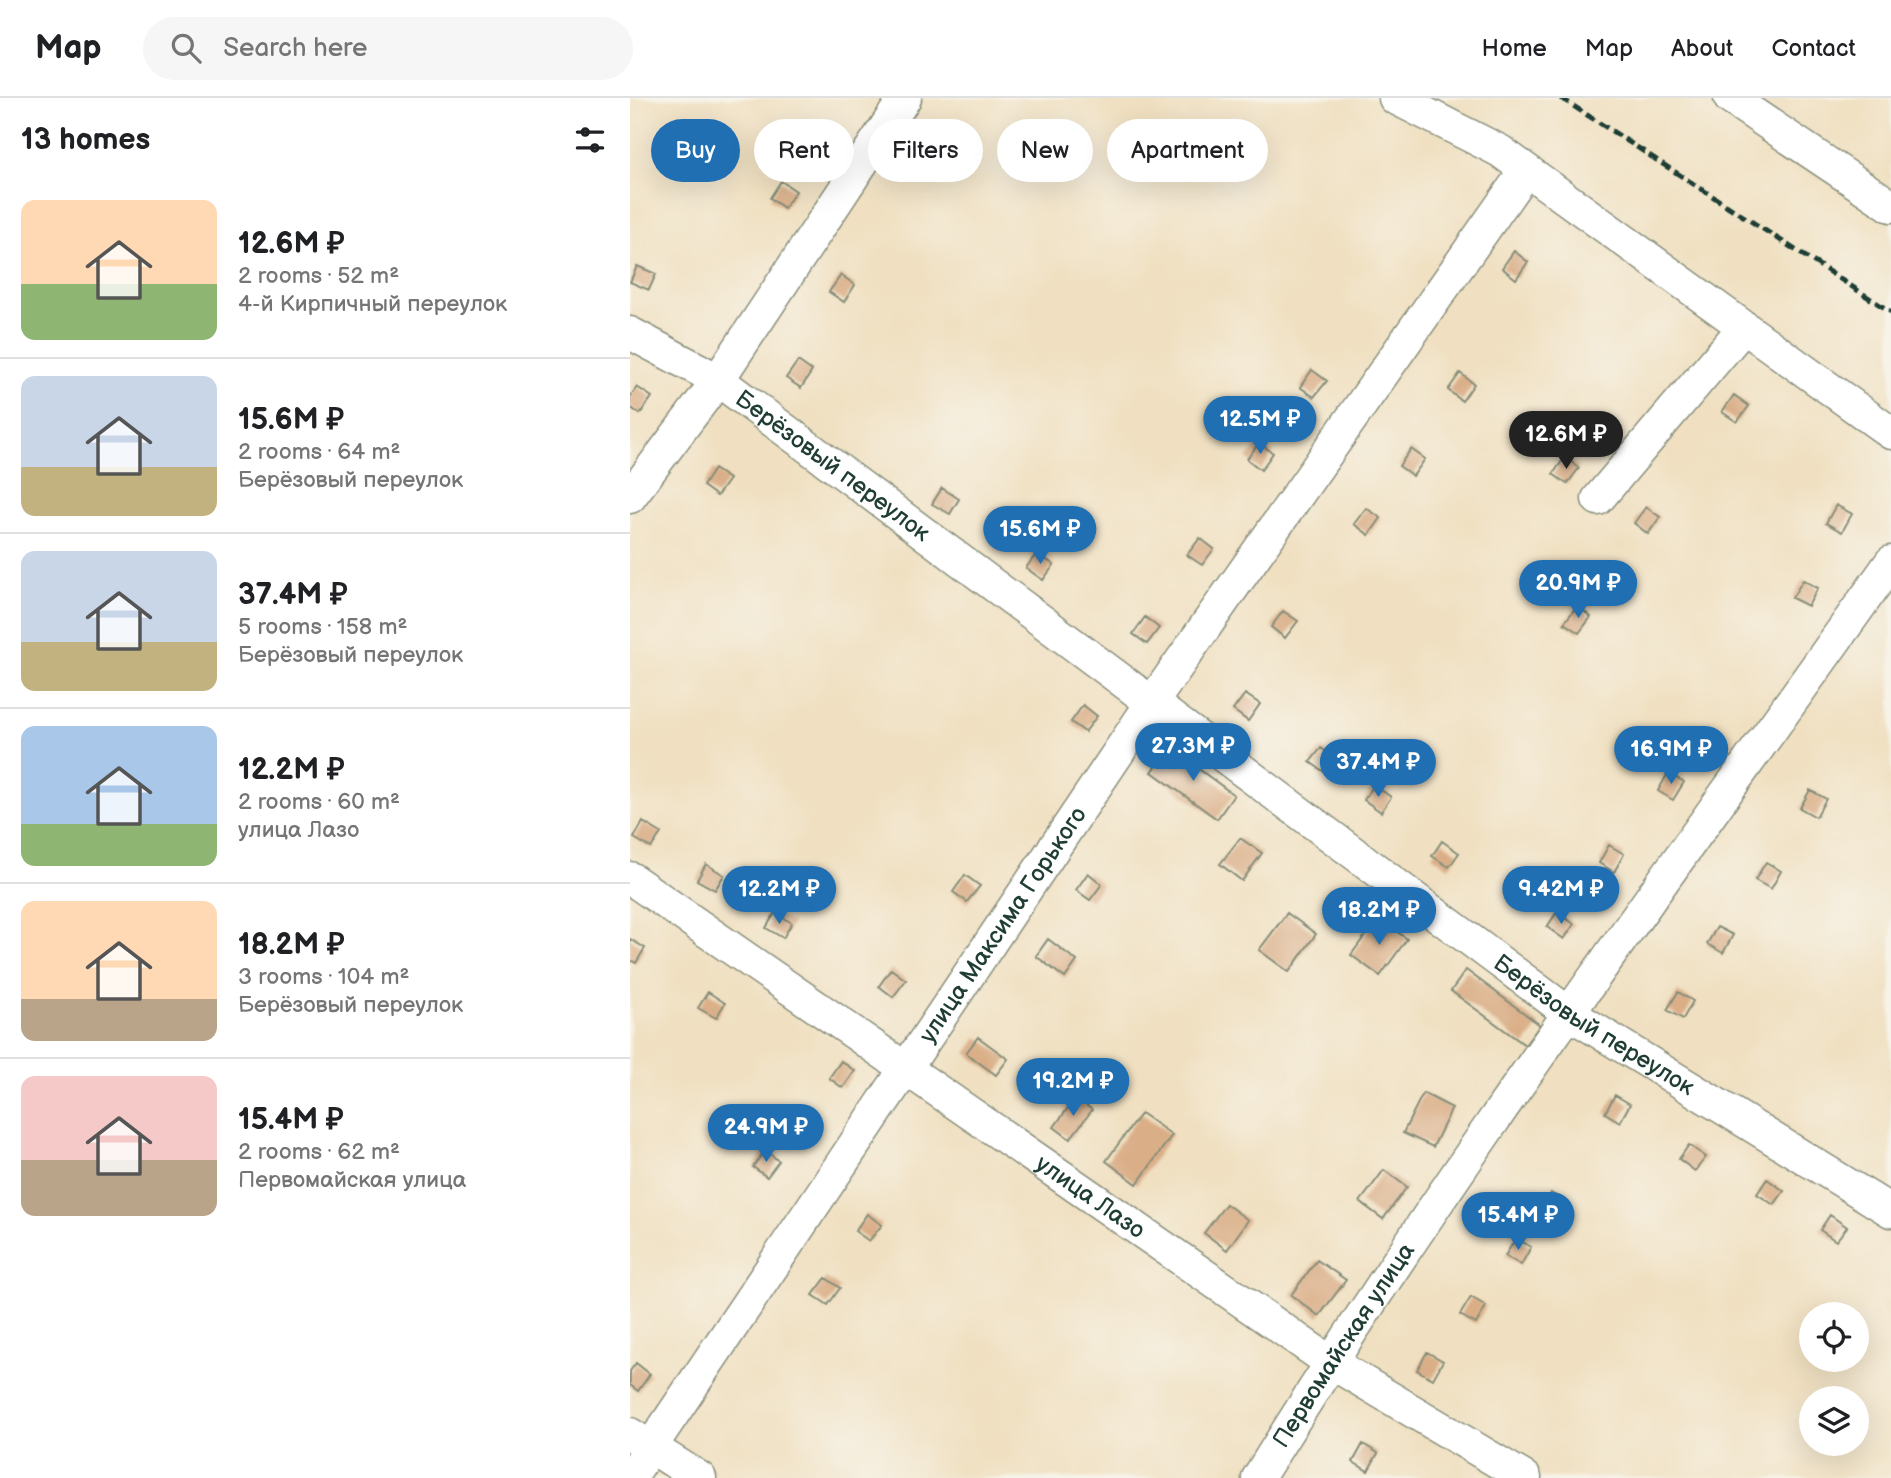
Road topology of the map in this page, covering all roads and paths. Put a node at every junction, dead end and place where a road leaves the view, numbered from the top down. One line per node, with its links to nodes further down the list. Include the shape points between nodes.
1 (905, 98): 8 (street)
2 (1395, 98): 4 (street, via 1500,151)
3 (1730, 98): 5 (street)
4 (1525, 170): 6 (street); 13 (street, улица Максима Горького)
5 (1891, 206)
6 (1744, 327): 9 (street); 11 (street)
7 (630, 332): 8 (street, Берёзовый переулок)
8 (718, 380): 10 (street); 13 (street, Берёзовый переулок)
9 (1891, 433)
10 (630, 497)
11 (1598, 499)
12 (1891, 562): 15 (street, Первомайская улица)
13 (1153, 701): 15 (street, Берёзовый переулок); 16 (street, улица Максима Горького)
14 (630, 878): 16 (street, улица Лазо)
15 (1570, 1013): 17 (street, Берёзовый переулок); 18 (street, Первомайская улица)
16 (907, 1070): 18 (street, улица Лазо); 19 (street, улица Максима Горького)
17 (1891, 1211)
18 (1330, 1362): 22 (street, Первомайская улица); 23 (street, улица Лазо)
19 (641, 1441): 20 (street, улица Максима Горького); 21 (street)
20 (631, 1478)
21 (701, 1478)
22 (1258, 1478)
23 (1525, 1478)

